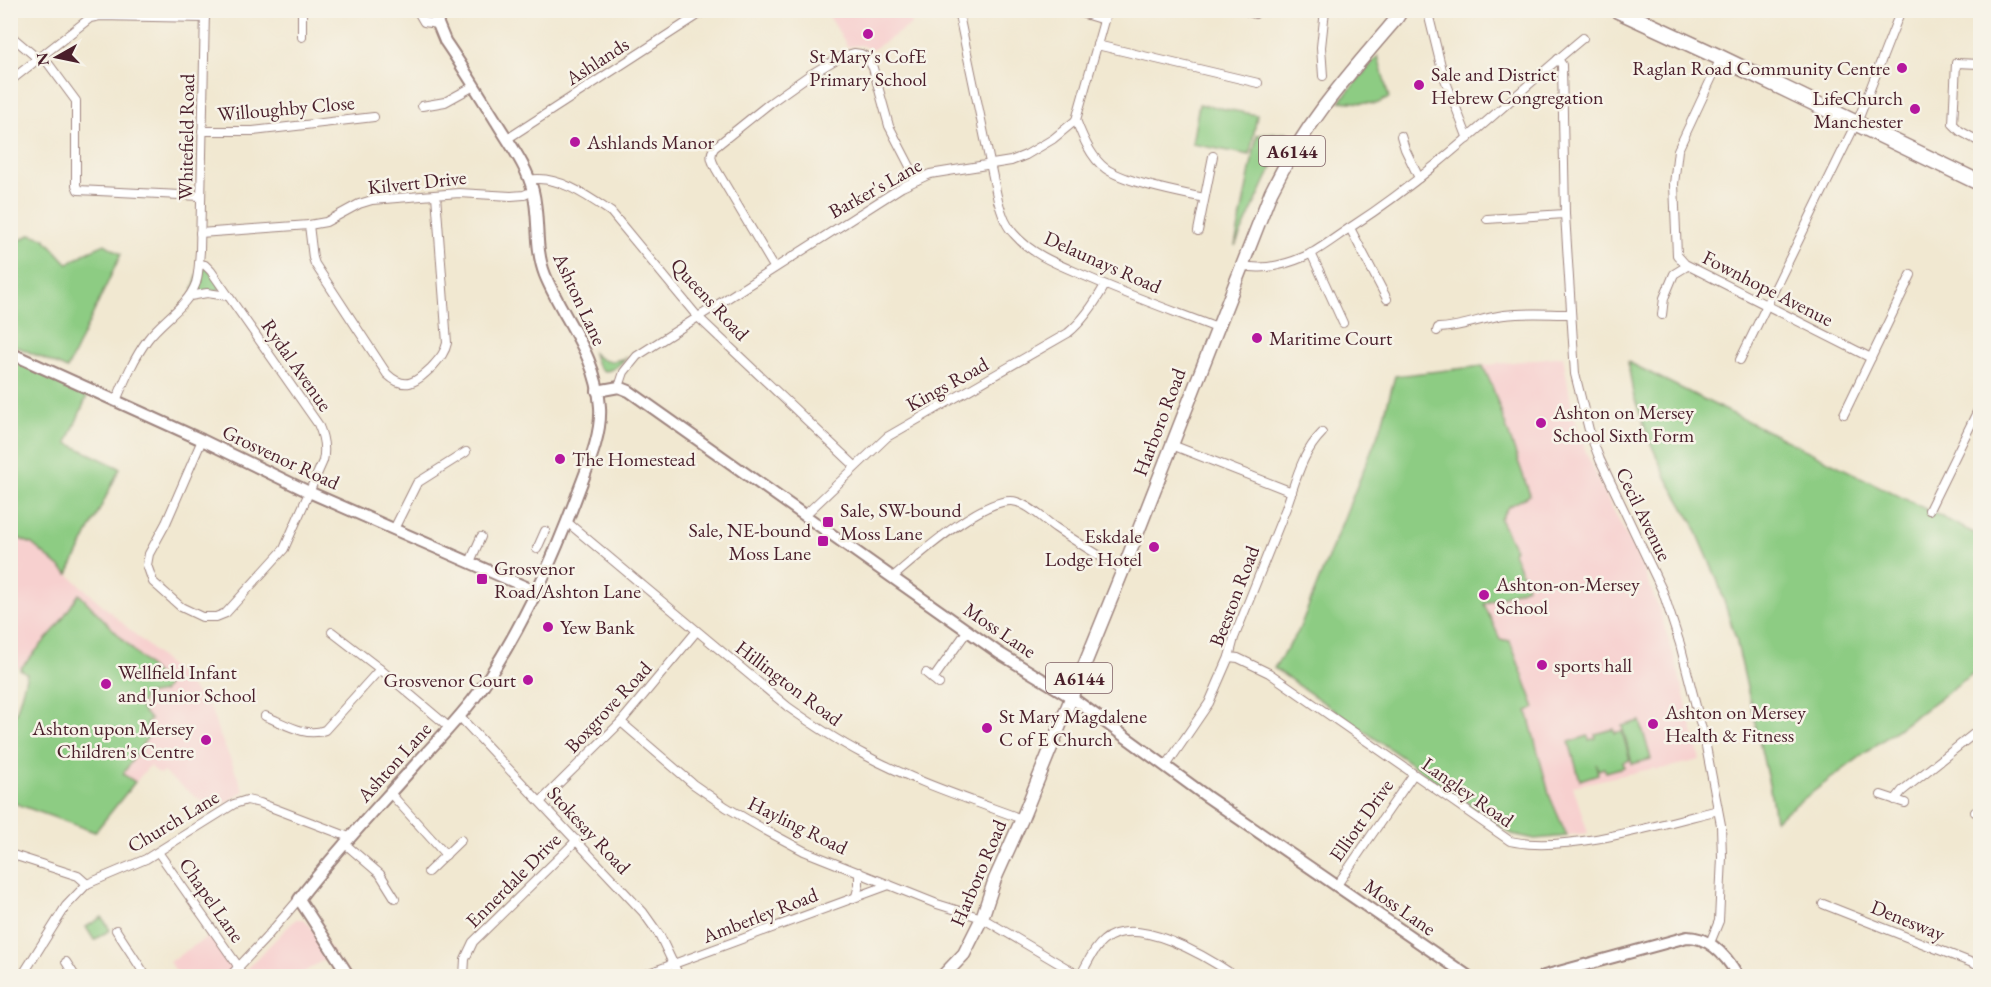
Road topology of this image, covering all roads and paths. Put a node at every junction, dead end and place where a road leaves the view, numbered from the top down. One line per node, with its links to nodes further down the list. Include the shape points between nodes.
1 (302, 10): 19 (street)
2 (417, 10): 17 (street, via 424,22)
3 (436, 10): 17 (street, Ashton Lane)
4 (706, 10): 36 (street, Ashlands)
5 (958, 10): 40 (street, Delaunays Road)
6 (1071, 10): 16 (street)
7 (1107, 10): 16 (street)
8 (1243, 10): 14 (street)
9 (1325, 10): 26 (street)
10 (1402, 10): 56 (main road, A6144, via 1325,102 1296,144 1271,192)
11 (1617, 10): 24 (highway)
12 (1900, 10): 33 (street)
13 (205, 14): 22 (street, via 95,16); 34 (street, Whitefield Road)
14 (1255, 14)
15 (1429, 17): 37 (street, via 1443,74)
16 (1104, 20): 21 (street)
17 (438, 24): 29 (street, Ashton Lane)
18 (10, 35): 22 (street)
19 (302, 37)
20 (1583, 38): 23 (street)
21 (1097, 45): 28 (street); 32 (street)
22 (39, 57): 27 (street); 46 (street, via 76,101 76,188)
23 (1558, 58): 37 (street); 48 (street, Cecil Avenue, via 1562,65)
24 (1721, 58): 33 (highway); 57 (street, Fownhope Avenue, via 1682,139 1675,166 1677,255)
25 (1980, 64): 38 (street, via 1956,63 1953,123)
26 (1323, 76)
27 (10, 81)
28 (1258, 83)
29 (474, 86): 30 (street, via 445,102); 36 (street, Ashton Lane)
30 (422, 106)
31 (374, 117): 34 (street, Willoughby Close, via 253,130)
32 (1077, 120): 40 (street, Barker's Lane, via 1026,155); 47 (street, via 1092,152 1107,170)
33 (1856, 123): 42 (highway); 64 (street)
34 (202, 131): 46 (street, Whitefield Road)
35 (1401, 136): 41 (street)
36 (507, 139): 44 (street, Ashton Lane)
37 (1468, 139): 41 (street)
38 (1980, 142)
39 (1213, 156): 47 (street)
40 (992, 165): 43 (street, Barker's Lane, via 948,170); 60 (street, Delaunays Road, via 998,201 1011,232 1053,262)
41 (1419, 178): 51 (street)
42 (1979, 179)
43 (917, 180): 58 (street, Barker's Lane); 58 (street, via 889,126 867,57 847,54 816,71 770,103 711,153 711,161)
44 (531, 185): 45 (street, Kilvert Drive, via 524,195); 67 (street, Queens Road, via 540,178 566,186 610,213); 75 (street, Ashton Lane, via 537,245 545,275 582,344)
45 (436, 195): 50 (street, Kilvert Drive, via 366,202 326,222); 50 (street, via 447,343 443,355 419,379 407,384 387,374 315,264)
46 (201, 196): 53 (street, Whitefield Road)
47 (1204, 198): 52 (street)
48 (1565, 214): 49 (street); 65 (street, Cecil Avenue)
49 (1487, 219)
50 (309, 225): 53 (street, Kilvert Drive)
51 (1350, 228): 54 (street); 63 (street)
52 (1198, 231)
53 (200, 233): 55 (street, Whitefield Road)
54 (1311, 253): 56 (street, via 1263,269); 68 (street)
55 (199, 264): 61 (street); 62 (street, Rydal Avenue, via 211,271)
56 (1242, 265): 70 (main road, Harboro Road / A6144)
57 (1687, 266): 64 (street, Fownhope Avenue); 66 (street, via 1674,274)
58 (774, 267): 67 (street, Barker's Lane)
59 (1911, 275): 72 (street)
60 (1105, 285): 70 (street, Delaunays Road); 83 (street, Kings Road, via 1089,311 1068,333 887,437)
61 (189, 296): 62 (street); 76 (street, via 149,338)
62 (228, 296): 84 (street, Rydal Avenue, via 322,433 325,452)
63 (1387, 299)
64 (1767, 305): 72 (street, Fownhope Avenue); 73 (street)
65 (1570, 314): 69 (street, via 1534,312 1458,327); 118 (street, Cecil Avenue, via 1575,374 1590,434 1663,592 1705,741)
66 (1662, 315)
67 (697, 316): 74 (street, Barker's Lane, via 637,356 621,377); 83 (street, Queens Road)
68 (1343, 323)
69 (1439, 326)
70 (1217, 328): 81 (main road, Harboro Road / A6144)
71 (10, 353): 76 (street, Grosvenor Road)
72 (1871, 358): 78 (street)
73 (1740, 360)
74 (619, 387): 75 (street); 87 (street, Moss Lane)
75 (597, 391): 88 (street, Ashton Lane, via 600,407 596,438)
76 (116, 401): 80 (street, Grosvenor Road)
77 (1980, 409): 86 (street)
78 (1844, 414)
79 (1322, 433): 85 (street, Beeston Road, via 1307,450)
80 (202, 440): 84 (street, Grosvenor Road); 84 (street, Rydal Avenue, via 147,565 153,582 189,612 209,618 226,613 284,549)
81 (1172, 445): 85 (street); 96 (main road, Harboro Road / A6144)
82 (466, 452): 89 (street, via 417,483)
83 (855, 466): 87 (street, Kings Road)
84 (309, 492): 89 (street, Grosvenor Road)
85 (1292, 492): 102 (street, Beeston Road)
86 (1929, 510)
87 (805, 515): 97 (street, Moss Lane)
88 (567, 522): 93 (street, Ashton Lane); 101 (street, Hillington Road)
89 (394, 528): 95 (street, Grosvenor Road)
90 (545, 531): 92 (street)
91 (481, 537): 95 (street)
92 (541, 541): 93 (street); 94 (street)
93 (557, 547): 98 (street, Ashton Lane)
94 (537, 549)
95 (470, 562): 98 (street, Grosvenor Road)
96 (1122, 570): 97 (street, via 1022,504 1007,500 952,528); 105 (main road, Harboro Road / A6144)
97 (893, 577): 99 (street, Moss Lane)
98 (537, 592): 107 (street, Ashton Lane, via 490,674)
99 (968, 630): 104 (street); 105 (street, Moss Lane)
100 (332, 632): 103 (street)
101 (696, 632): 108 (street, Boxgrove Road); 119 (street, Hillington Road, via 788,707 863,754 903,774)
102 (1229, 657): 111 (street, Beeston Road, via 1209,703); 112 (street, Langley Road, via 1269,673)
103 (380, 669): 106 (street, via 325,730 304,732); 109 (street)
104 (933, 679)
105 (1071, 697): 111 (street, Moss Lane); 119 (main road, Harboro Road / A6144)
106 (266, 716)
107 (459, 716): 109 (street, Ashton Lane); 116 (street, Stokesay Road)
108 (621, 722): 116 (street, Boxgrove Road); 127 (street, Hayling Road, via 726,807 804,851)
109 (450, 728): 113 (street, Ashton Lane)
110 (1980, 729): 115 (street)
111 (1166, 766): 130 (street, Moss Lane)
112 (1413, 775): 118 (street, Langley Road, via 1510,842 1522,844 1599,837); 130 (street, Elliott Drive)
113 (390, 794): 120 (street, Ashton Lane); 125 (street)
114 (1881, 795): 115 (street)
115 (1895, 800): 117 (street)
116 (541, 801): 122 (street, Stokesay Road)
117 (1905, 803)
118 (1718, 810): 137 (street, Cecil Avenue, via 1722,856 1720,906)
119 (1022, 819): 135 (main road, Harboro Road / A6144)
120 (347, 840): 123 (street, Church Lane, via 247,800 229,806); 132 (street, via 380,874); 133 (street, Ashton Lane)
121 (461, 840): 125 (street)
122 (577, 840): 139 (street, Stokesay Road, via 643,912); 147 (street, Ennerdale Drive, via 473,942 465,959)
123 (158, 852): 128 (street, Church Lane); 141 (street, Chapel Lane)
124 (10, 854): 128 (street, via 78,876)
125 (446, 855): 126 (street)
126 (428, 872)
127 (859, 872): 129 (street, Hayling Road); 131 (street)
128 (87, 884): 142 (street, Church Lane, via 66,906)
129 (889, 885): 131 (street, Amberley Road); 135 (street, Hayling Road)
130 (1337, 885): 153 (street, Moss Lane)
131 (856, 896): 139 (street, Amberley Road)
132 (395, 898)
133 (298, 899): 141 (street); 146 (street)
134 (1823, 904): 140 (street, Denesway)
135 (982, 918): 150 (main road, Harboro Road / A6144, via 964,954); 151 (street, Hayling Road)
136 (116, 930): 144 (street)
137 (1710, 943): 154 (street, via 1696,937 1678,938); 155 (street)
138 (66, 962): 143 (street)
139 (675, 965): 148 (street); 149 (street, Stokesay Road)
140 (1980, 966)
141 (240, 973): 145 (street)
142 (22, 976)
143 (75, 976)
144 (146, 976)
145 (230, 976)
146 (349, 976)
147 (464, 976)
148 (641, 976)
149 (679, 976)
150 (943, 976)
151 (1080, 976): 152 (street, via 1103,941 1116,934 1136,933 1186,946)
152 (1235, 976)
153 (1468, 976)
154 (1544, 976)
155 (1738, 976)

